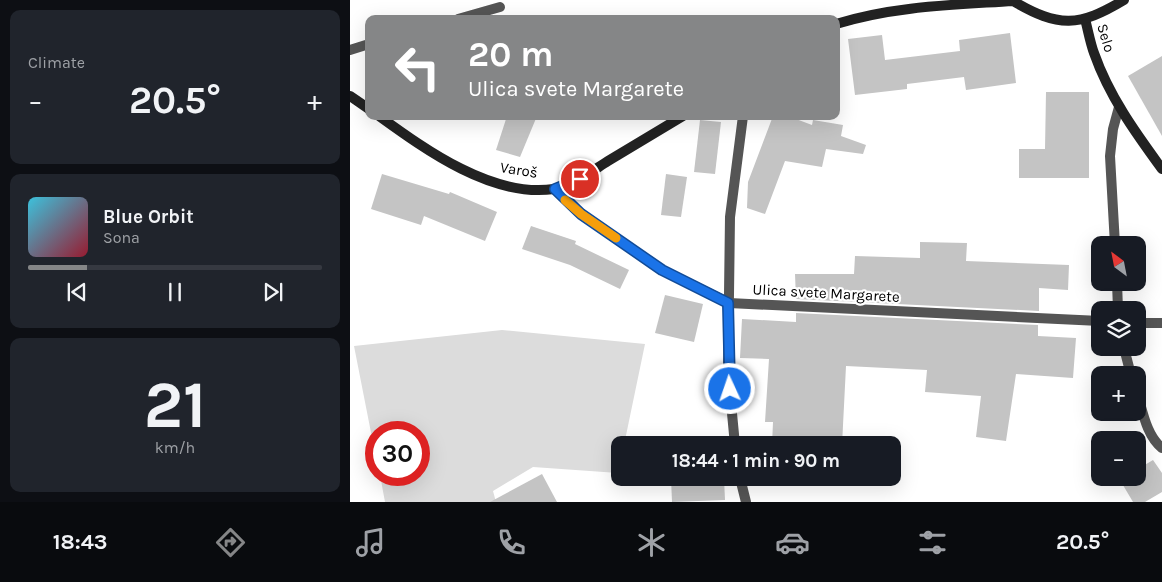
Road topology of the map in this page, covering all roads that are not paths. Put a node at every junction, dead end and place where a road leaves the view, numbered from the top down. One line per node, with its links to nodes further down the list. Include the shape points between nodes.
1 (1124, 0): 5 (main road)
2 (1013, 1): 5 (main road, Selo, via 1055,21); 6 (main road, via 914,7)
3 (500, 7): 4 (street)
4 (472, 15)
5 (1085, 19): 11 (main road, Selo, via 1093,52)
6 (840, 23)
7 (365, 45): 8 (street)
8 (350, 50)
9 (350, 96): 10 (main road)
10 (365, 106)
11 (1119, 107): 15 (main road, Selo); 17 (street, via 1112,128 1110,156)
12 (385, 120): 16 (main road, Varoš, via 443,160 486,179 512,187)
13 (676, 120): 16 (main road, Varoš, via 580,179)
14 (742, 120): 18 (street, via 730,217)
15 (1162, 169)
16 (555, 189): 18 (street, Ulica svete Margarete, via 581,214 662,270)
17 (1114, 236)
18 (728, 303): 19 (street, Ulica svete Margarete); 23 (street, via 728,371)
19 (1091, 321)
20 (1146, 323): 21 (street)
21 (1162, 323)
22 (1146, 421): 24 (street)
23 (734, 436)
24 (1162, 448)
25 (742, 486): 26 (street)
26 (746, 502)

